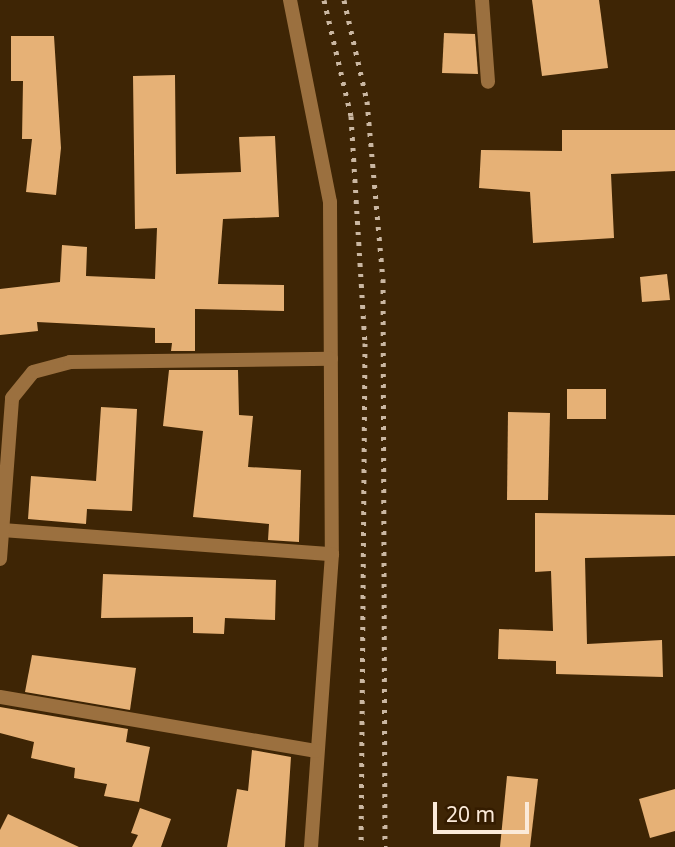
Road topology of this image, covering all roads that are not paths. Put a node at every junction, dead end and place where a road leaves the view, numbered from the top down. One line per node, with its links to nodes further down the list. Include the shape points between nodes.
1 (290, 0): 4 (street, via 330,202)
2 (482, 0): 3 (street)
3 (488, 82)
4 (331, 359): 5 (street, via 70,362 33,372 12,398); 6 (street)
5 (2, 530): 6 (street); 7 (street)
6 (332, 554): 9 (street)
7 (0, 559)
8 (0, 697): 9 (street)
9 (315, 751): 10 (street)
10 (311, 847)

